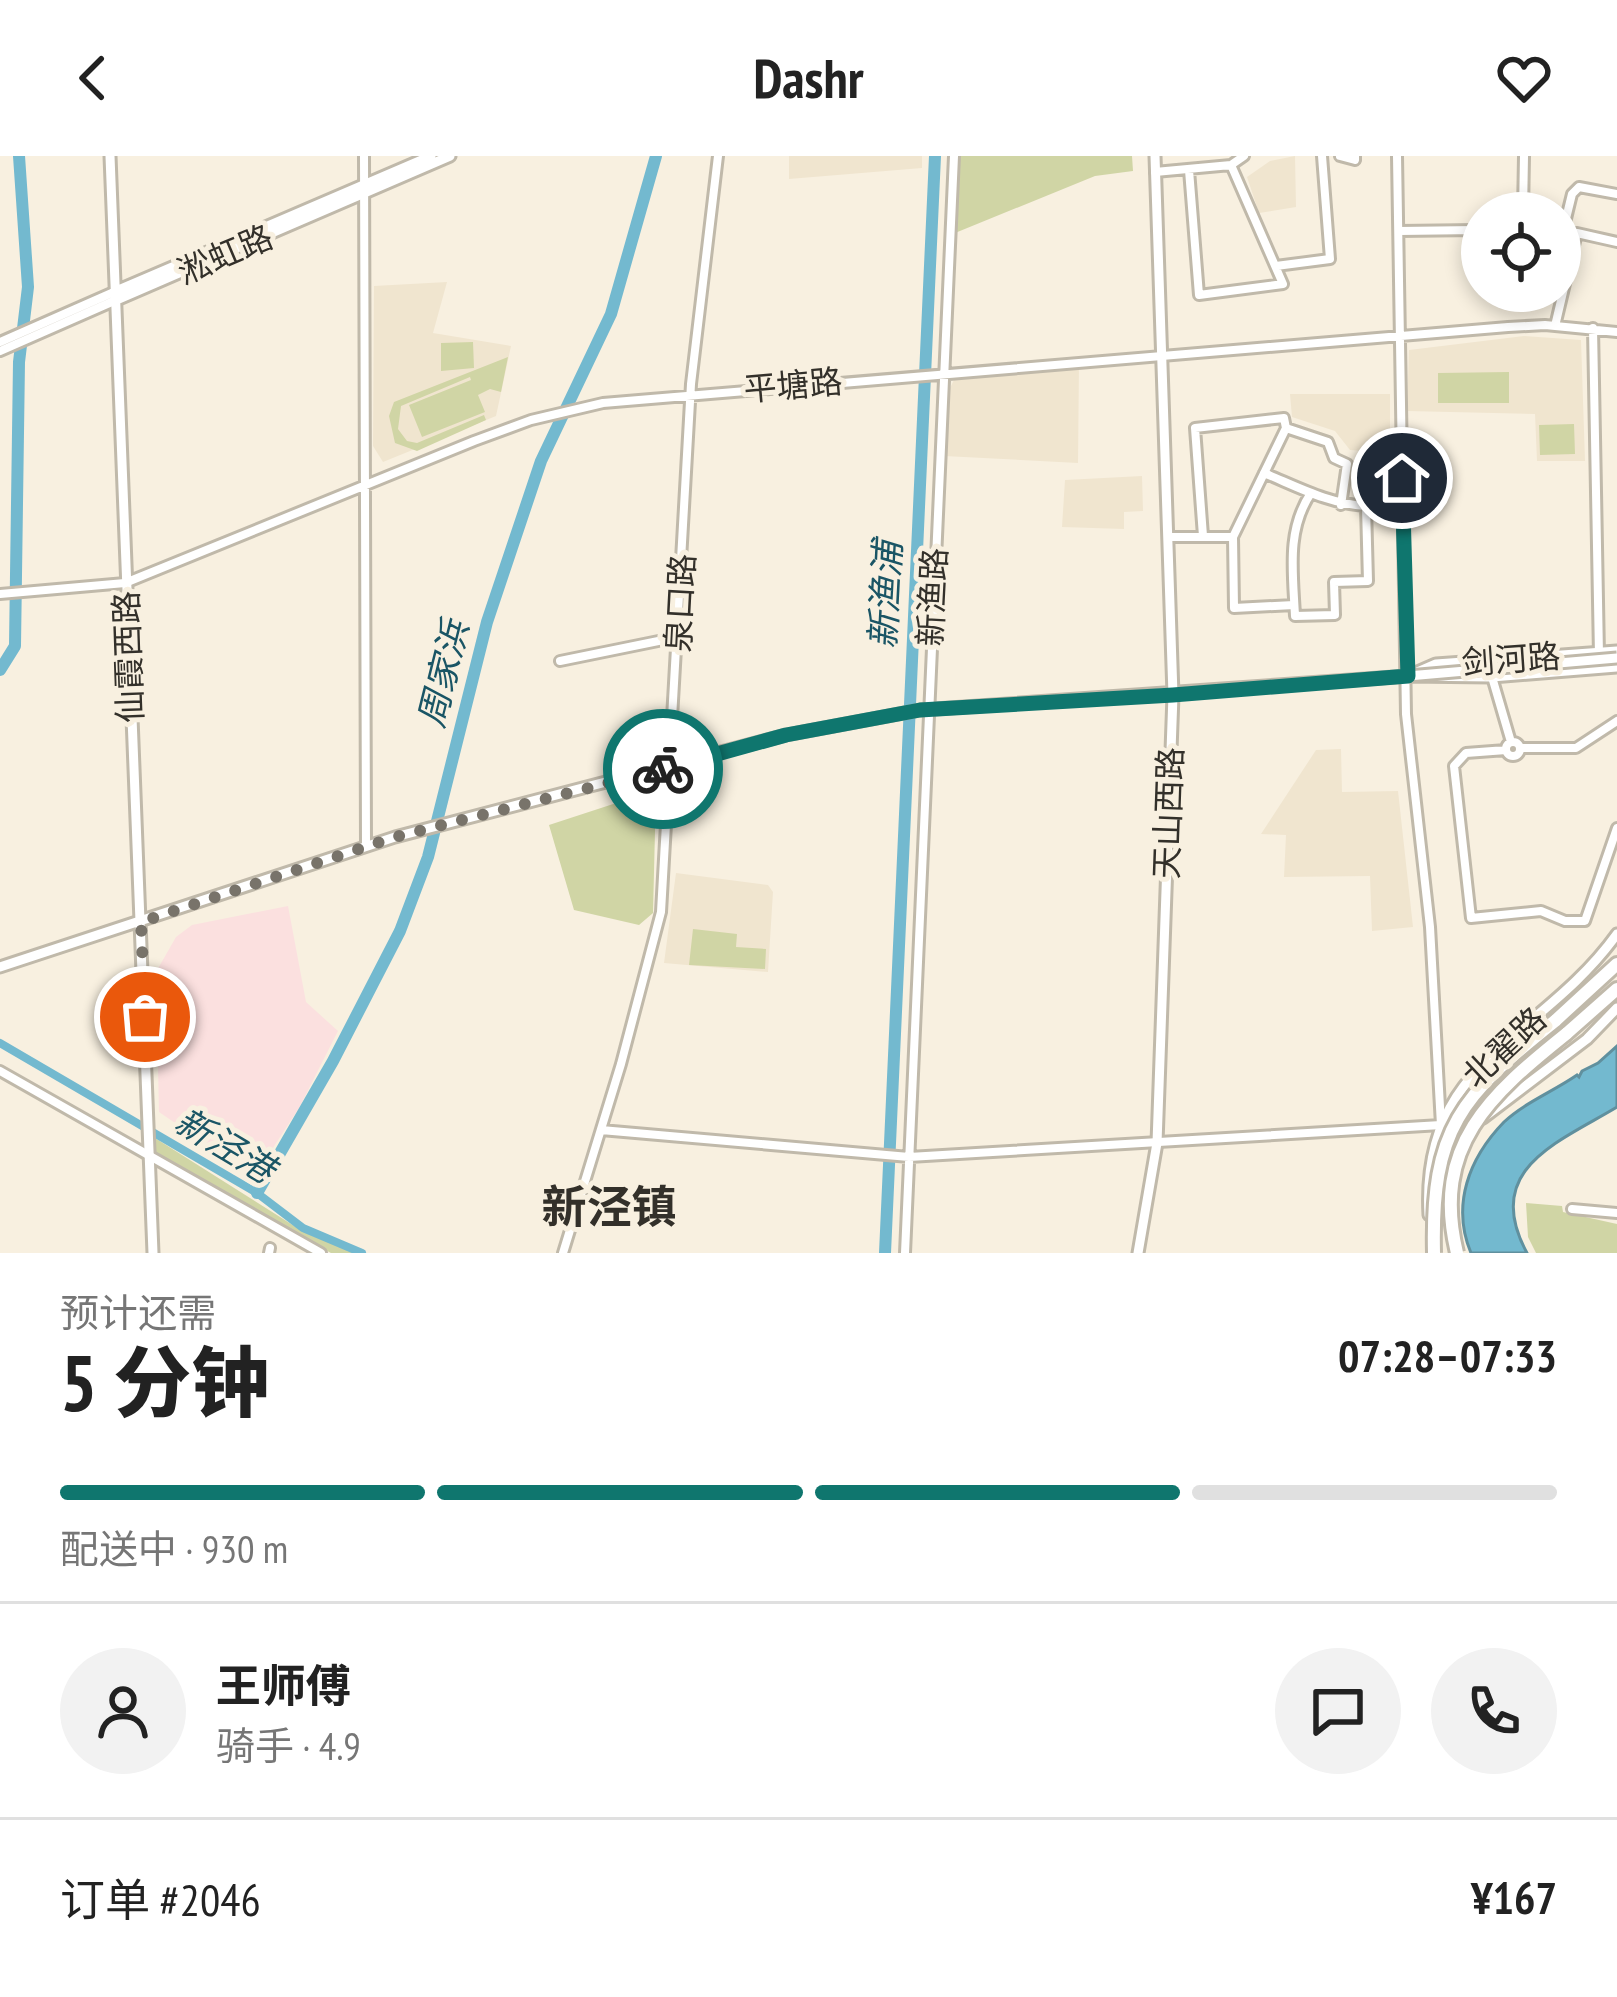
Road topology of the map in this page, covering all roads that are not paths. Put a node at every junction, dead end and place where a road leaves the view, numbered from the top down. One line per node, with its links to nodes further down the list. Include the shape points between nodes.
1 (110, 156): 27 (main road, 仙霞西路)
2 (364, 156): 19 (street)
3 (431, 156): 19 (main road, 淞虹路)
4 (450, 156): 19 (main road, 淞虹路)
5 (718, 156): 37 (street, 泉口路)
6 (954, 156): 36 (street, 新渔路)
7 (1155, 156): 18 (main road, 天山西路)
8 (1215, 156): 16 (street)
9 (1244, 156): 15 (street)
10 (1322, 156): 26 (street, via 1330,259)
11 (1340, 156): 12 (street)
12 (1355, 156)
13 (1397, 156): 24 (street)
14 (1524, 156): 20 (street)
15 (1231, 165): 16 (street); 26 (street)
16 (1215, 167): 17 (street)
17 (1189, 170): 18 (street); 26 (street, via 1199,295 1283,284)
18 (1155, 172): 35 (main road, 天山西路)
19 (364, 190): 27 (main road, 淞虹路); 40 (street)
20 (1523, 192)
21 (1574, 192): 22 (street)
22 (1617, 194)
23 (1461, 230): 24 (street)
24 (1399, 231): 32 (street)
25 (1617, 242): 29 (street, via 1577,233)
26 (1276, 266)
27 (114, 297): 28 (street, 淞虹路); 46 (main road, 仙霞西路)
28 (48, 325): 33 (street, 淞虹路); 34 (street, 淞虹路)
29 (1555, 326): 30 (street, 平塘路); 32 (street, 平塘路)
30 (1592, 328): 31 (street, 平塘路); 50 (street)
31 (1617, 332)
32 (1400, 337): 35 (street, 平塘路); 54 (street)
33 (0, 342)
34 (0, 351)
35 (1164, 356): 36 (street, 平塘路); 44 (main road, 天山西路)
36 (939, 374): 37 (street, 平塘路); 57 (street, 新渔路)
37 (690, 395): 40 (street, 平塘路, via 531,420); 49 (street, 泉口路)
38 (1286, 428): 39 (street); 42 (street, via 1328,442 1347,464); 43 (street, via 1283,418 1195,428)
39 (1264, 473): 41 (street); 45 (street)
40 (364, 487): 46 (street, 平塘路); 62 (street)
41 (1311, 493): 42 (street); 48 (street, via 1296,514)
42 (1341, 505): 48 (street, via 1366,506 1368,581 1334,582 1335,615)
43 (1203, 536): 44 (street); 45 (street)
44 (1169, 537): 56 (main road, 天山西路)
45 (1233, 537): 48 (street, via 1234,608)
46 (125, 583): 47 (street, 平塘路); 63 (main road, 仙霞西路)
47 (0, 594)
48 (1295, 610)
49 (678, 637): 52 (street); 60 (street, 泉口路)
50 (1599, 653): 51 (main road, 剑河路); 53 (street); 54 (main road, 剑河路, via 1436,664)
51 (1617, 659): 53 (main road, 剑河路); 54 (main road, bridge)
52 (560, 661)
53 (1599, 669): 55 (main road, 剑河路)
54 (1408, 676): 55 (main road, 剑河路); 56 (main road, 剑河路); 70 (street)
55 (1492, 677): 59 (street)
56 (1173, 695): 57 (main road, 剑河路); 73 (main road, 天山西路)
57 (927, 710): 60 (main road, 剑河路, via 786,735); 74 (street, 新渔路)
58 (1617, 722): 59 (street, via 1576,748)
59 (1512, 747): 61 (street, via 1466,754 1454,766 1471,918 1541,911 1585,921)
60 (671, 767): 62 (main road, 剑河路); 71 (street, 泉口路, via 661,912)
61 (1617, 828)
62 (366, 845): 63 (main road, 剑河路)
63 (141, 922): 66 (main road, 剑河路); 75 (main road, 仙霞西路)
64 (1617, 934): 70 (main road, 北翟路, via 1462,1085)
65 (1617, 964): 83 (highway, bridge, via 1484,1081 1450,1127 1437,1173)
66 (0, 967)
67 (1617, 989): 84 (highway, bridge, via 1496,1094 1466,1135 1450,1196)
68 (1617, 1008): 72 (main road, 北翟路)
69 (0, 1071): 75 (street)
70 (1441, 1125): 72 (street); 73 (street); 83 (main road, 北翟路, via 1428,1194)
71 (601, 1130): 74 (street); 80 (street, 泉口路)
72 (1462, 1136): 84 (main road, 北翟路, via 1448,1179)
73 (1157, 1143): 74 (street); 82 (main road, 天山西路)
74 (904, 1157): 81 (street, 新渔路)
75 (151, 1158): 78 (main road, 仙霞西路); 79 (street)
76 (1572, 1209): 77 (street)
77 (1617, 1213)
78 (153, 1253)
79 (321, 1253)
80 (563, 1253)
81 (905, 1253)
82 (1138, 1253)
83 (1436, 1253)
84 (1454, 1253)

